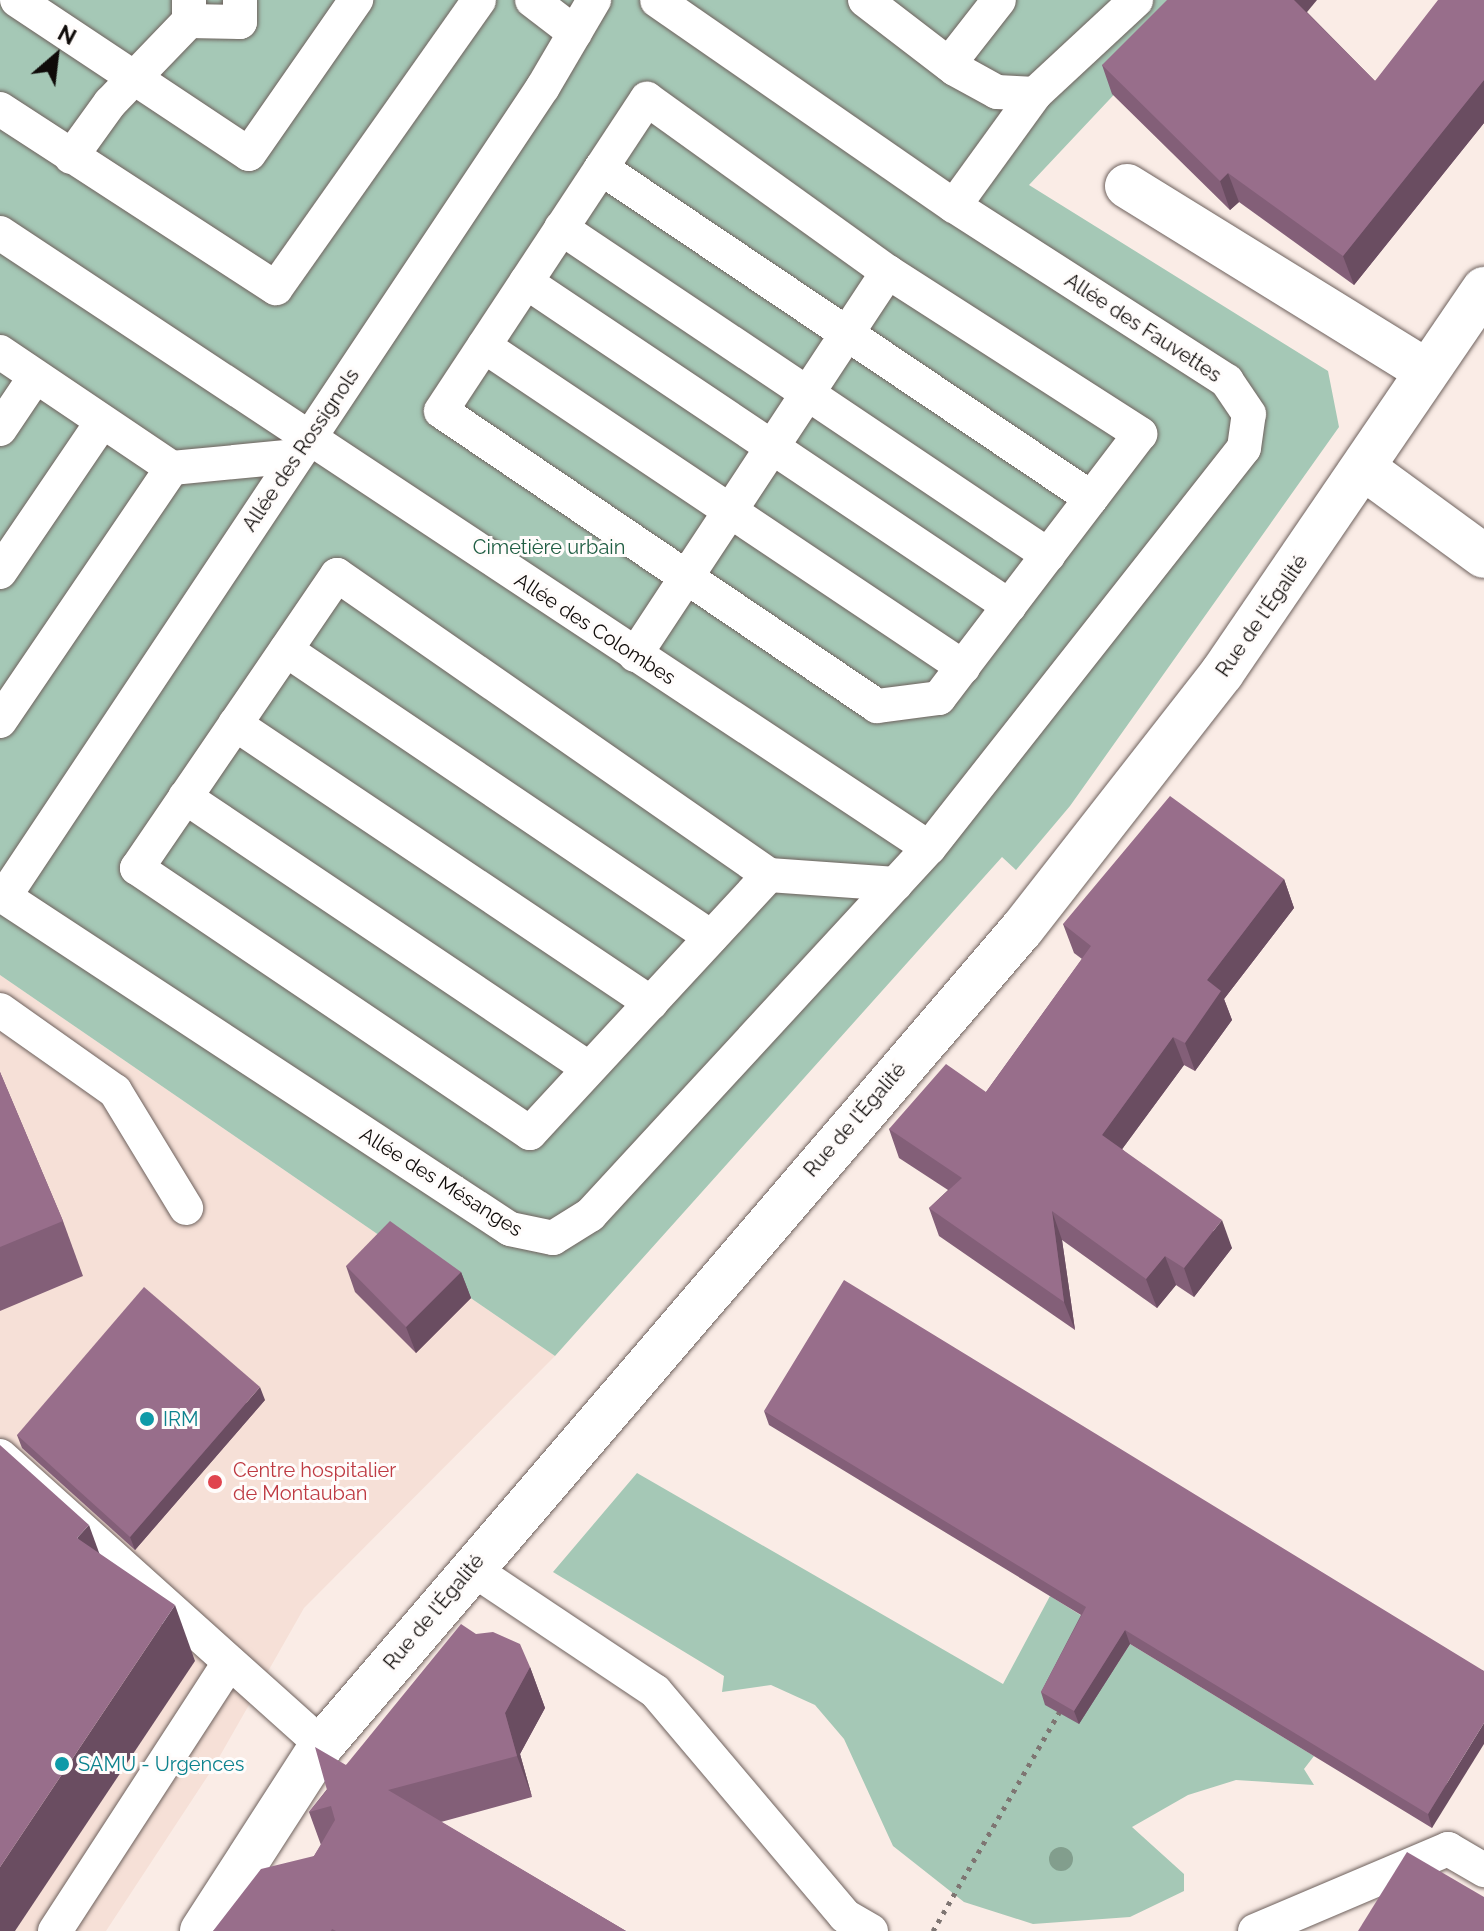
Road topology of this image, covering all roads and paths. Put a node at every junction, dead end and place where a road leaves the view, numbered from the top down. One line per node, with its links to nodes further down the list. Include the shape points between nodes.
1 (17, 0): 14 (lane)
2 (240, 0): 11 (lane, via 240,22)
3 (356, 0): 14 (lane, via 249,154)
4 (479, 0): 17 (lane, via 276,288)
5 (532, 0): 12 (lane)
6 (594, 0): 12 (lane, Allée des Rossignols)
7 (657, 0): 20 (lane, Allée des Fauvettes)
8 (865, 0): 13 (lane)
9 (999, 0): 13 (lane)
10 (1136, 0): 15 (lane)
11 (189, 10): 14 (lane)
12 (575, 33): 34 (lane, Allée des Rossignols)
13 (949, 64): 15 (lane, via 997,92)
14 (138, 80): 17 (lane, via 110,103)
15 (1035, 94): 20 (lane)
16 (0, 109): 17 (lane)
17 (71, 157)
18 (601, 168): 21 (lane); 23 (lane, via 647,99); 26 (lane)
19 (1127, 186): 29 (street)
20 (954, 206): 51 (lane, Allée des Fauvettes, via 1227,381 1249,414 1249,431 1244,448)
21 (561, 228): 24 (lane); 31 (lane)
22 (0, 233): 34 (lane, Allée des Colombes)
23 (888, 272): 26 (lane); 38 (lane, via 1140,434)
24 (526, 282): 27 (lane); 35 (lane)
25 (1484, 289): 29 (street, Rue de l'Égalité)
26 (847, 334): 31 (lane); 38 (lane)
27 (484, 346): 39 (lane); 43 (lane, via 441,411)
28 (0, 352): 30 (lane)
29 (1427, 371): 37 (street, Rue de l'Égalité)
30 (35, 377): 32 (lane); 33 (lane)
31 (807, 394): 35 (lane); 40 (lane)
32 (102, 422): 36 (lane); 42 (lane)
33 (0, 429)
34 (302, 448): 36 (lane); 46 (lane, Allée des Colombes); 54 (lane, Allée des Rossignols)
35 (772, 448): 39 (lane); 44 (lane)
36 (172, 468): 48 (lane)
37 (1365, 469): 41 (street); 61 (street, Rue de l'Égalité, via 1222,673 1022,929)
38 (1091, 498): 40 (lane)
39 (730, 510): 43 (lane); 47 (lane)
40 (1048, 555): 44 (lane)
41 (1484, 556)
42 (0, 572)
43 (686, 577): 46 (lane); 47 (lane, via 877,706 939,698)
44 (1009, 606): 47 (lane)
45 (286, 650): 49 (lane); 52 (lane, via 337,575); 55 (lane)
46 (635, 655): 51 (lane, Allée des Colombes)
47 (963, 667)
48 (0, 721)
49 (235, 724): 50 (lane); 56 (lane)
50 (185, 797): 58 (lane); 58 (lane, via 137,868 530,1133)
51 (929, 848): 53 (lane, Allée des Mésanges)
52 (769, 875): 53 (lane); 55 (lane)
53 (896, 884): 54 (lane, Allée des Mésanges, via 590,1215 553,1238 510,1229)
54 (2, 896)
55 (711, 937): 56 (lane)
56 (651, 1003): 58 (lane)
57 (0, 1010): 59 (lane, via 115,1091)
58 (589, 1068)
59 (186, 1208)
60 (0, 1456): 62 (lane)
61 (471, 1568): 64 (street, Rue de l'Égalité); 68 (lane, via 655,1691 845,1916)
62 (229, 1663): 64 (lane); 66 (lane)
63 (1069, 1697): 69 (path)
64 (322, 1745): 67 (street, Rue de l'Égalité)
65 (1484, 1870): 70 (lane, via 1448,1849)
66 (55, 1931)
67 (202, 1931)
68 (871, 1931)
69 (933, 1931)
70 (1255, 1931)

